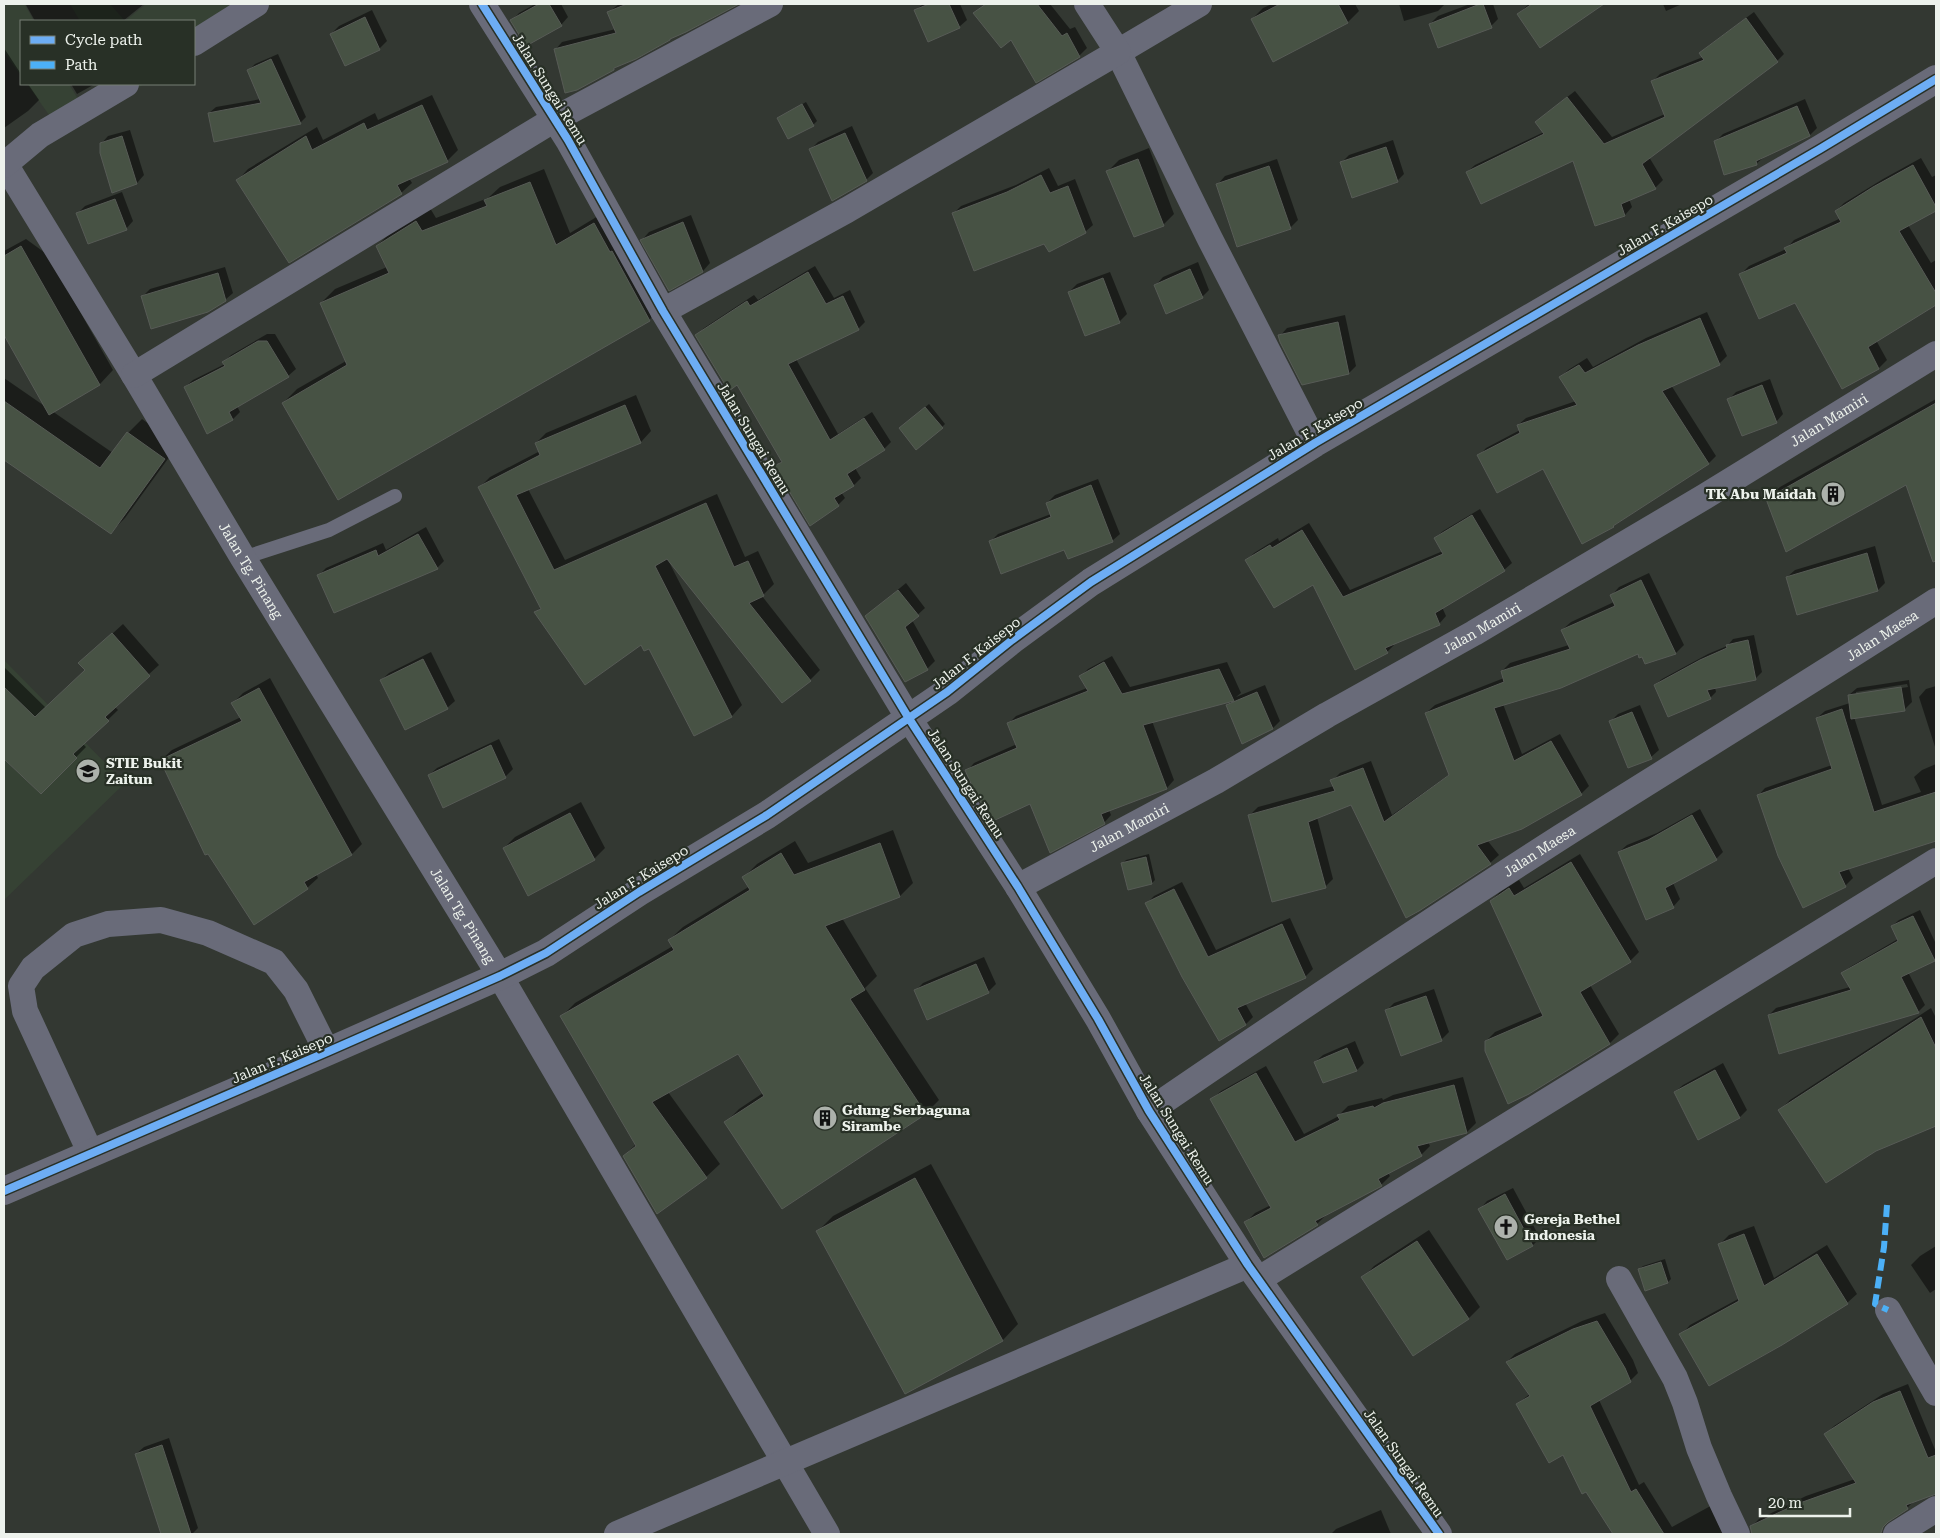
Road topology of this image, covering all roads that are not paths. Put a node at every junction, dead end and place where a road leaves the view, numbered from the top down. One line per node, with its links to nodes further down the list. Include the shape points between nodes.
1 (256, 4): 6 (street)
2 (482, 4): 10 (street, Jalan Sungai Remu)
3 (770, 4): 10 (street)
4 (1087, 4): 7 (street)
5 (1199, 4): 7 (street)
6 (195, 42)
7 (1118, 52): 12 (street, via 847,210); 15 (street)
8 (1936, 79): 15 (street, Jalan F. Kaisepo)
9 (124, 85): 11 (street, via 40,135)
10 (555, 119): 12 (street, Jalan Sungai Remu); 14 (street)
11 (4, 164): 14 (street, Jalan Tg. Pinang)
12 (662, 311): 19 (street, Jalan Sungai Remu)
13 (1936, 354): 21 (street, Jalan Mamiri, via 1474,634)
14 (134, 375): 17 (street, Jalan Tg. Pinang)
15 (1315, 443): 19 (street, Jalan F. Kaisepo, via 1091,582 947,692)
16 (395, 496): 17 (lane, via 329,530)
17 (243, 558): 22 (street, Jalan Tg. Pinang)
18 (1936, 601): 24 (street, Jalan Maesa, via 1561,837)
19 (908, 717): 21 (street, Jalan Sungai Remu); 22 (street, Jalan F. Kaisepo, via 767,814 546,953)
20 (1936, 862): 27 (street)
21 (1018, 887): 24 (street, Jalan Sungai Remu)
22 (500, 976): 23 (street, Jalan F. Kaisepo); 31 (street, Jalan Tg. Pinang)
23 (328, 1052): 25 (street, Jalan F. Kaisepo); 25 (street, via 296,990 274,962 208,933 161,920 108,924 74,935 34,968 21,986 25,1011)
24 (1149, 1110): 27 (street, Jalan Sungai Remu)
25 (91, 1154): 26 (street, Jalan F. Kaisepo)
26 (4, 1191)
27 (1253, 1272): 31 (street); 35 (street, Jalan Sungai Remu)
28 (1619, 1279): 36 (street, via 1675,1378 1699,1448)
29 (1888, 1310): 30 (street)
30 (1936, 1393)
31 (785, 1464): 33 (street); 34 (street, Jalan Tg. Pinang)
32 (1936, 1510): 37 (street)
33 (617, 1534)
34 (826, 1534)
35 (1439, 1534)
36 (1737, 1534)
37 (1896, 1534)

